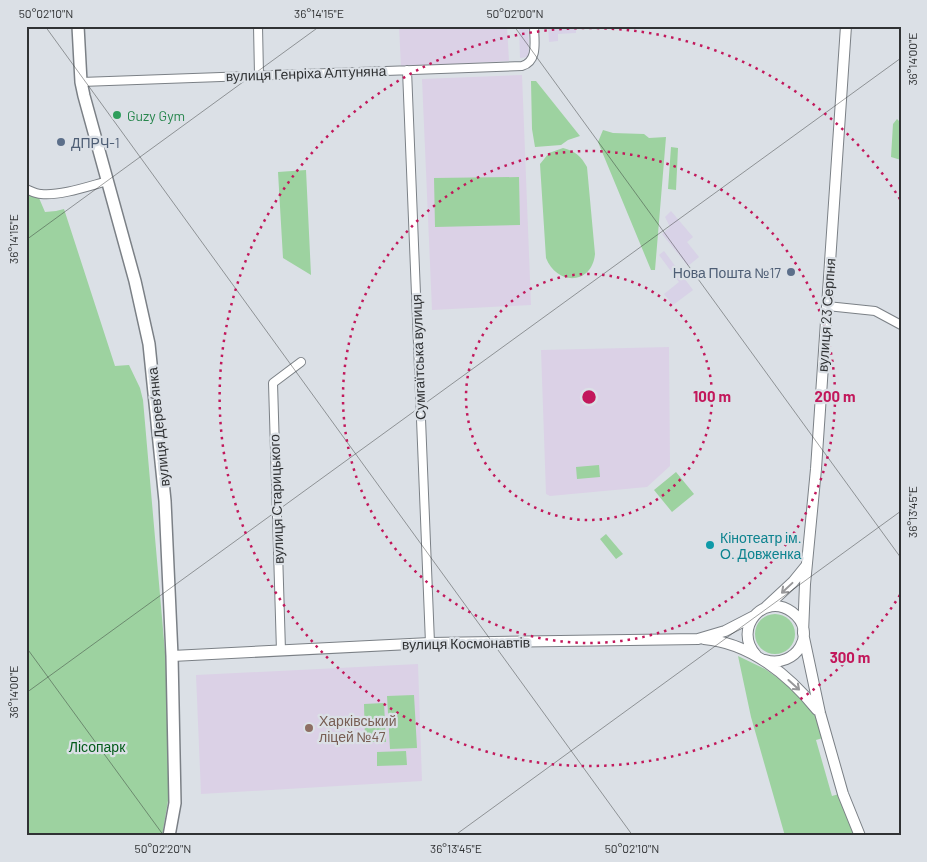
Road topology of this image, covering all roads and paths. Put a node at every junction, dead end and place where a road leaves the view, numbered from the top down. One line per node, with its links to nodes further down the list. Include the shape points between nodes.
1 (78, 26): 7 (main road, вулиця Дерев’янка)
2 (258, 26): 6 (street)
3 (534, 26): 5 (street, вулиця Генріха Алтуняна, via 534,54 530,62 522,66)
4 (846, 26): 10 (street, вулиця 23 Серпня)
5 (407, 70): 6 (street, вулиця Генріха Алтуняна); 18 (street, Сумгаїтська вулиця)
6 (259, 75): 7 (street, вулиця Генріха Алтуняна)
7 (81, 82): 8 (main road, вулиця Дерев’янка)
8 (108, 181): 9 (street, via 46,194); 20 (main road, вулиця Дерев’янка, via 149,344 165,501)
9 (26, 189)
10 (827, 306): 11 (street, via 875,311); 13 (street, вулиця 23 Серпня)
11 (901, 325)
12 (301, 362): 19 (street, вулиця Старицького, via 273,383)
13 (807, 562): 14 (street, one-way to 14, via 793,582); 16 (street, вулиця 23 Серпня)
14 (763, 609): 15 (street); 16 (street, вулиця 23 Серпня, via 775,606 787,609 797,616)
15 (754, 616): 17 (street, вулиця Космонавтів, via 725,631); 21 (street, вулиця 23 Серпня, via 747,633 750,647)
16 (803, 634): 21 (street, вулиця 23 Серпня, via 801,646 794,656 777,662); 22 (street, вулиця 23 Серпня)
17 (698, 639): 18 (street, вулиця Космонавтів); 21 (street, вулиця 23 Серпня, via 724,643)
18 (430, 644): 19 (street, вулиця Космонавтів)
19 (280, 651): 20 (street, вулиця Космонавтів)
20 (172, 656): 23 (main road, вулиця Дерев’янка, via 176,803)
21 (760, 658): 22 (street, вулиця 23 Серпня, one-way to 22, via 799,689)
22 (820, 713): 24 (street, вулиця 23 Серпня, via 843,794)
23 (169, 836)
24 (860, 836)

